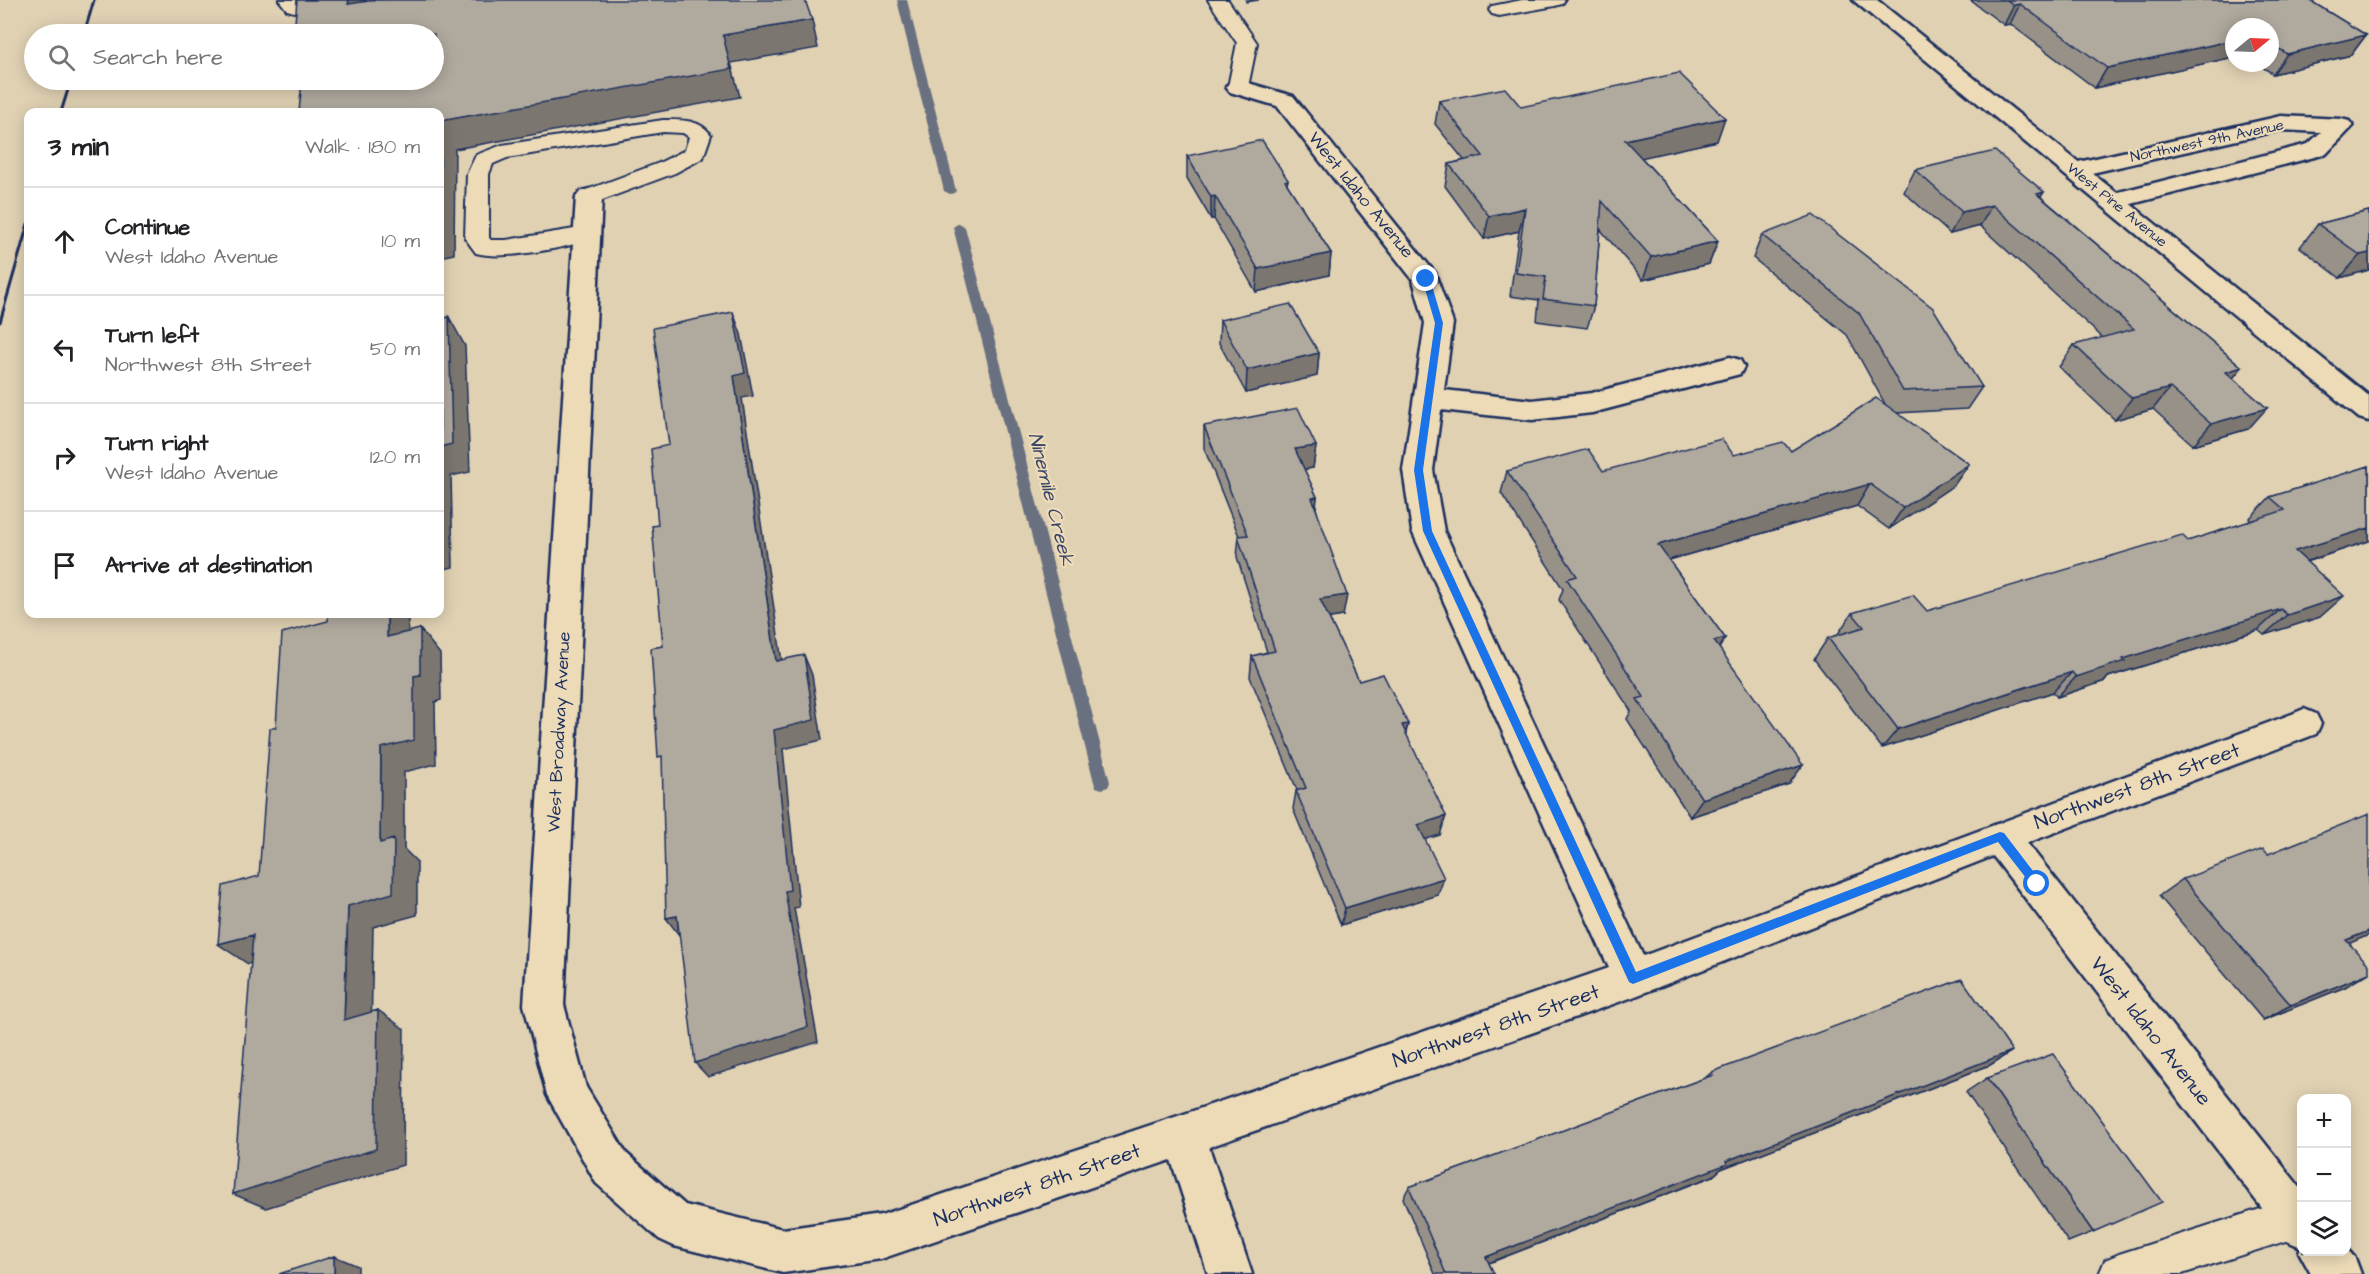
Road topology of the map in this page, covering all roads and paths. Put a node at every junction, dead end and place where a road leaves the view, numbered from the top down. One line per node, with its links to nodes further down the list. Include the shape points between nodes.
1 (289, 0): 2 (lane, via 294,6 317,6)
2 (373, 0)
3 (1218, 0): 7 (lane, via 1247,43)
4 (1555, 0): 6 (lane)
5 (1864, 0): 8 (street, West Pine Avenue)
6 (1499, 10)
7 (1238, 87): 13 (street, West Idaho Avenue, via 1285,101 1426,279 1439,323)
8 (2074, 170): 10 (street, West Pine Avenue); 10 (street, Northwest 9th Avenue, via 2281,123 2351,124 2317,149)
9 (589, 197): 11 (street, West Broadway Avenue); 11 (lane, via 667,168 695,153 699,135 688,127 663,126 502,152 484,160 478,174 476,216 477,238 484,248)
10 (2112, 201): 14 (street, West Pine Avenue)
11 (587, 234): 21 (street, West Broadway Avenue, via 544,1005 573,1104 611,1168)
12 (1730, 367): 13 (street, via 1592,403 1532,410)
13 (1428, 398): 17 (street, West Idaho Avenue, via 1419,470 1428,531)
14 (2369, 411)
15 (2304, 724): 16 (street, Northwest 8th Street)
16 (2000, 837): 17 (street, Northwest 8th Street); 19 (street, West Idaho Avenue)
17 (1633, 978): 18 (street, Northwest 8th Street)
18 (1184, 1135): 21 (street, Northwest 8th Street, via 881,1237 783,1251); 23 (street)
19 (2297, 1221)
20 (2297, 1222): 24 (lane)
21 (674, 1224)
22 (2325, 1256): 25 (street)
23 (1230, 1274)
24 (2119, 1274)
25 (2339, 1274)

